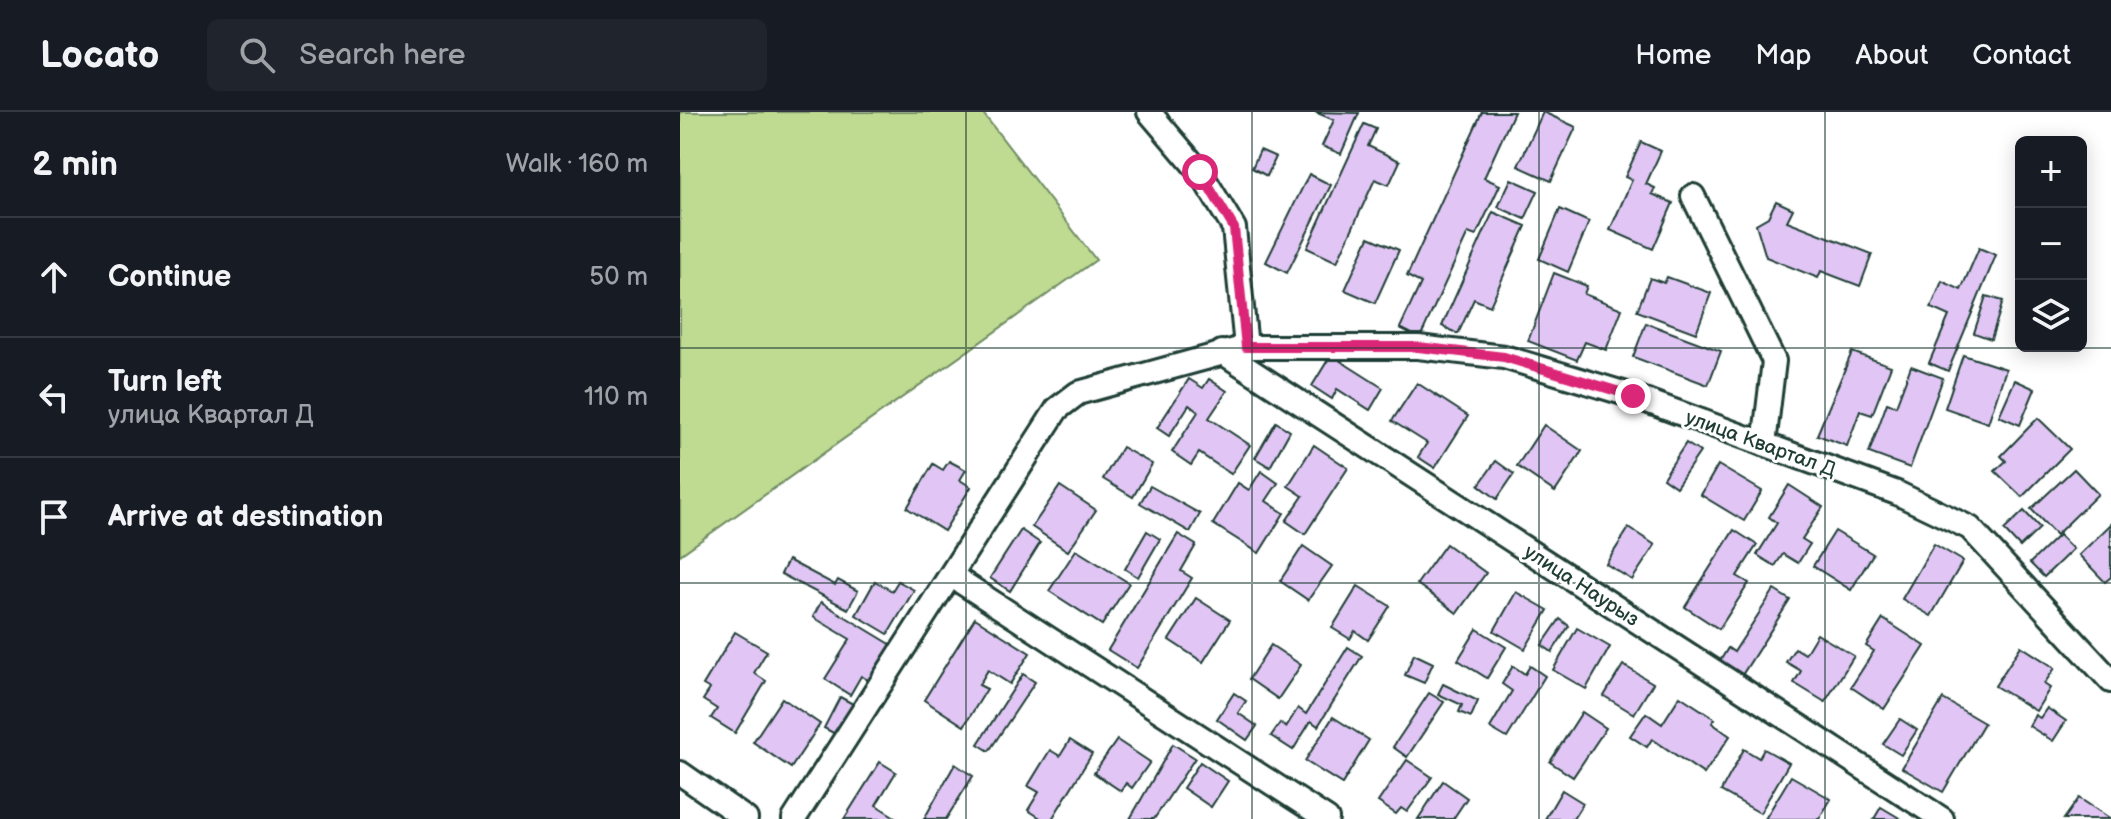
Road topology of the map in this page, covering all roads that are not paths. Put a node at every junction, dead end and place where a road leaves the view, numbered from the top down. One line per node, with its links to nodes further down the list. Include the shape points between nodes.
1 (1149, 112): 3 (street, via 1200,172 1234,228)
2 (1693, 196): 5 (street, via 1774,361)
3 (1246, 347): 4 (street, улица Квартал Д); 5 (street, улица Квартал Д, via 1418,347 1504,357)
4 (1222, 352): 6 (street, улица Квартал Д, via 1078,393 1057,409); 12 (street, улица Наурыз)
5 (1764, 444): 7 (street, улица Квартал Д, via 1897,493 1970,528)
6 (952, 576): 10 (street, улица Квартал Д); 11 (street)
7 (2111, 681)
8 (680, 773): 9 (street)
9 (746, 819)
10 (794, 819)
11 (1327, 819)
12 (1942, 819)

